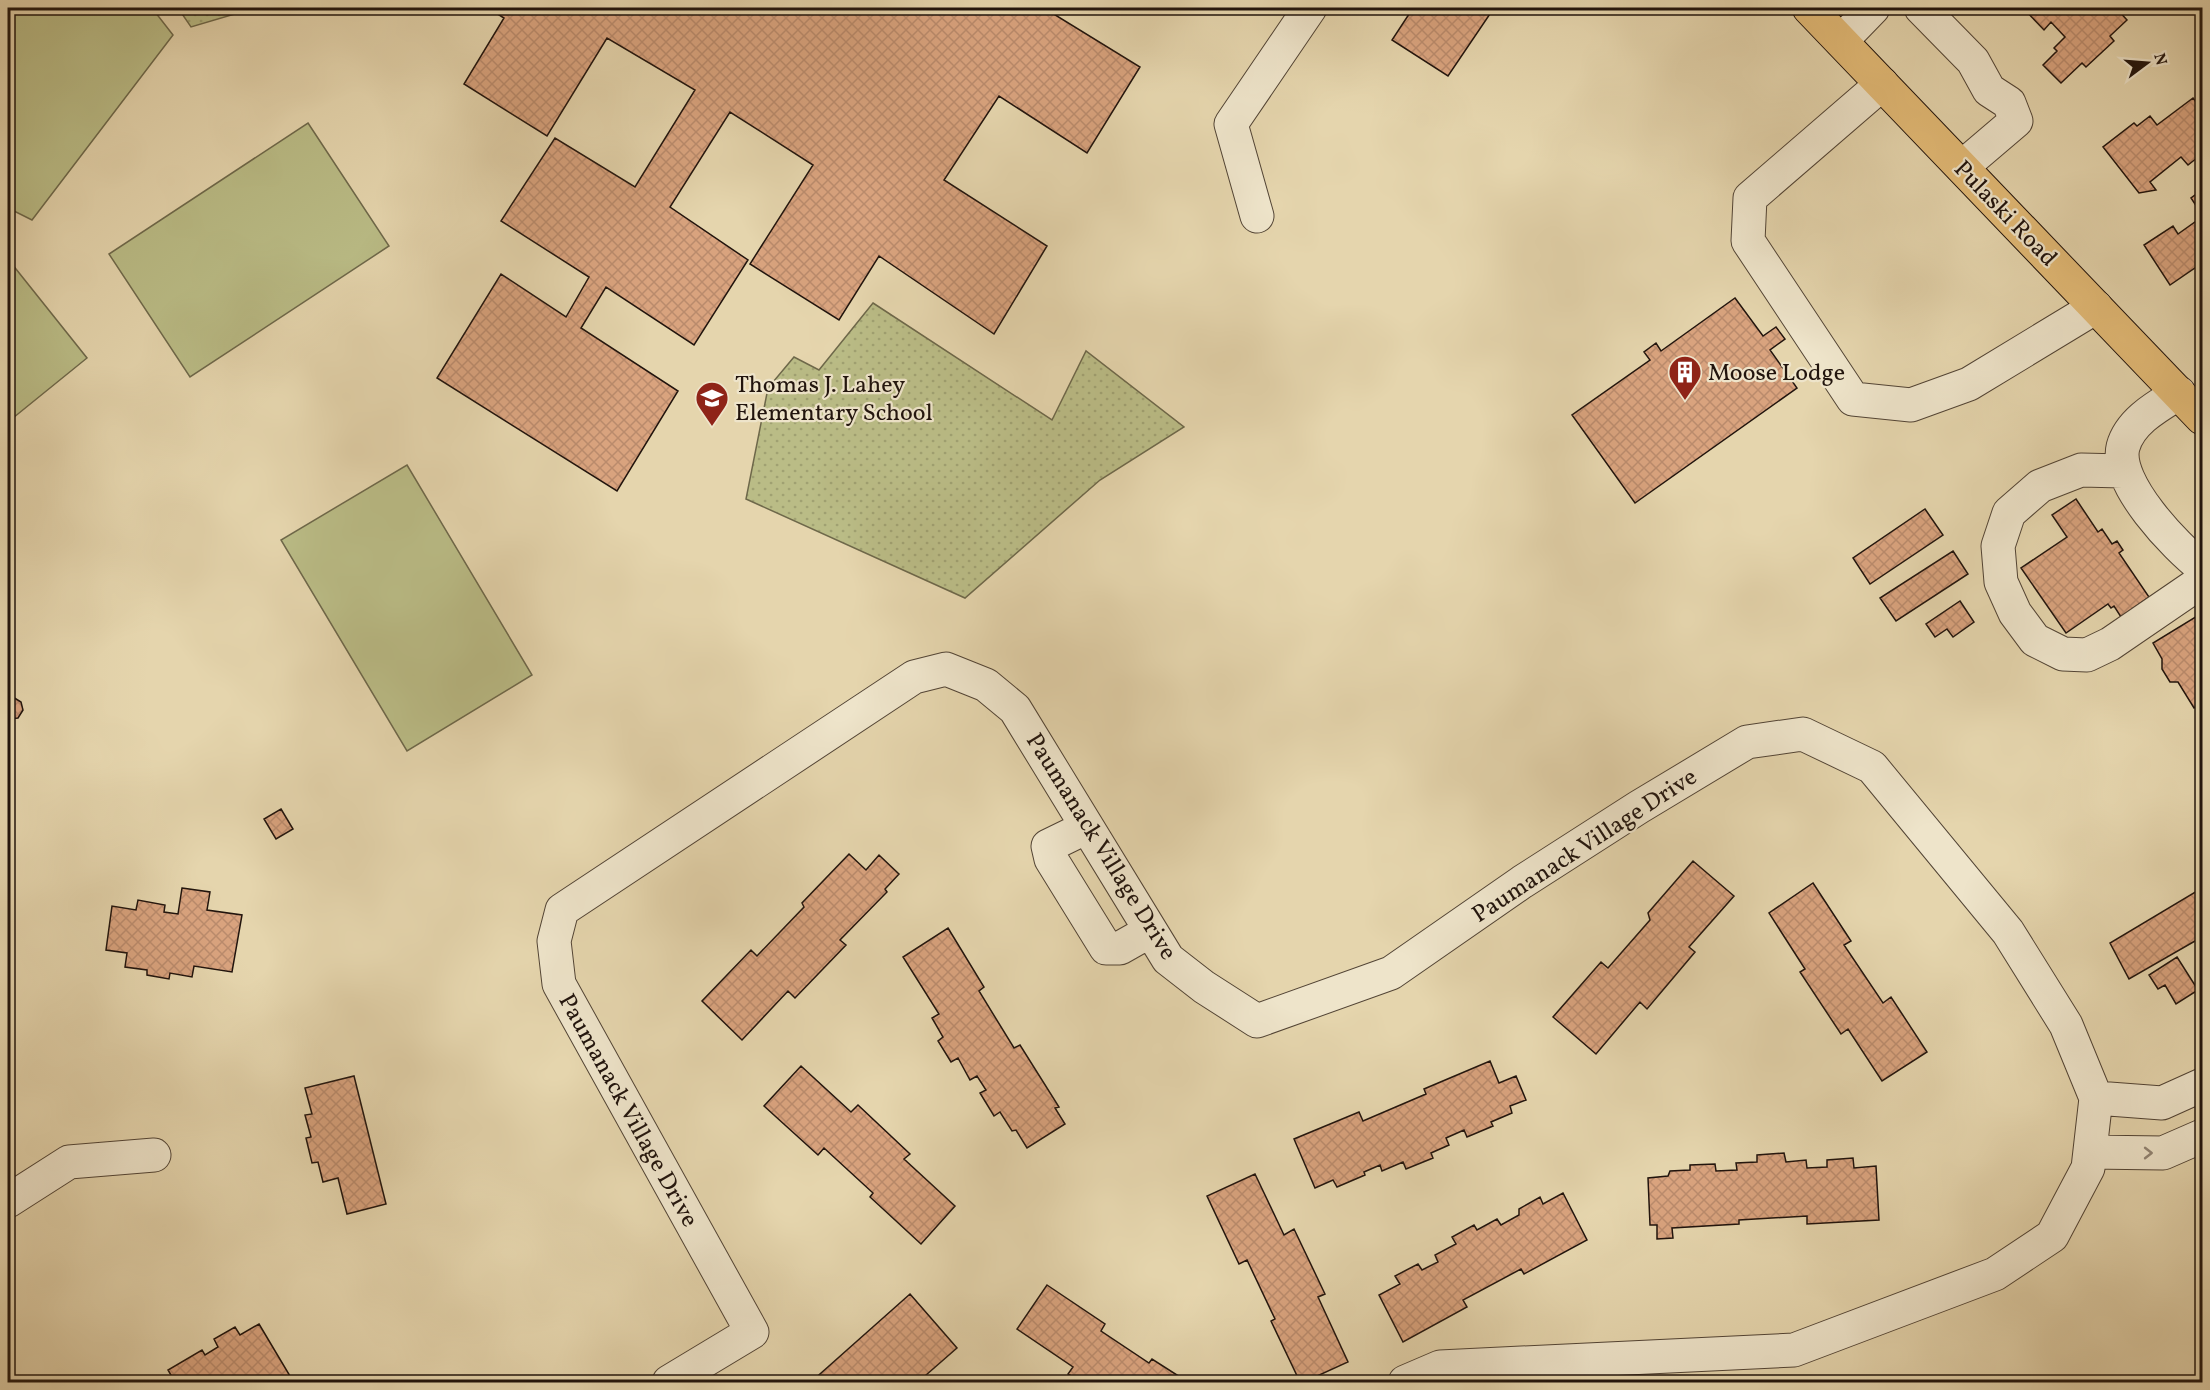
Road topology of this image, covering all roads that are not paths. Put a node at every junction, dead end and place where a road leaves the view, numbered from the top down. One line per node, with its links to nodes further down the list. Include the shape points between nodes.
1 (1310, 8): 8 (street, via 1231,124)
2 (1809, 8): 5 (main road, Pulaski Road)
3 (1873, 8): 5 (street)
4 (1920, 8): 7 (street, via 1973,61 1989,90 2009,102 2016,121)
5 (1841, 40): 6 (main road, Pulaski Road)
6 (1882, 84): 7 (main road, Pulaski Road); 9 (street, via 1750,198 1748,241 1854,399 1911,405 1969,384)
7 (1962, 167): 9 (main road, Pulaski Road)
8 (1257, 216)
9 (2096, 308): 10 (main road, Pulaski Road)
10 (2179, 393): 11 (main road, Pulaski Road); 12 (street, via 2150,411 2132,429 2123,447)
11 (2202, 418)
12 (2123, 471): 13 (street, via 2168,536); 14 (street, via 2081,470 2040,486 2009,513 1998,546 2001,582 2015,613 2035,640 2062,654 2088,655)
13 (2202, 567)
14 (2202, 581)
15 (1087, 827): 16 (street, Paumanack Village Drive); 16 (street, via 1048,846 1051,859 1106,948 1120,948); 23 (street, Paumanack Village Drive, via 1016,709 986,685 946,669 914,677 562,910 554,941 559,984 752,1332)
16 (1150, 931): 18 (street, Paumanack Village Drive, via 1168,959 1257,1021 1391,973 1522,882 1747,742 1803,734 1872,767 2008,932 2066,1025)
17 (2202, 1085): 18 (street, via 2162,1102)
18 (2096, 1098): 20 (street, Paumanack Village Drive)
19 (2202, 1136): 20 (street, one-way to 19, via 2163,1153)
20 (2090, 1152): 24 (street, Paumanack Village Drive, via 2088,1168 2052,1236 1995,1274 1794,1350 1440,1367)
21 (153, 1155): 22 (street, via 69,1162)
22 (8, 1201)
23 (669, 1383)
24 (1405, 1383)

